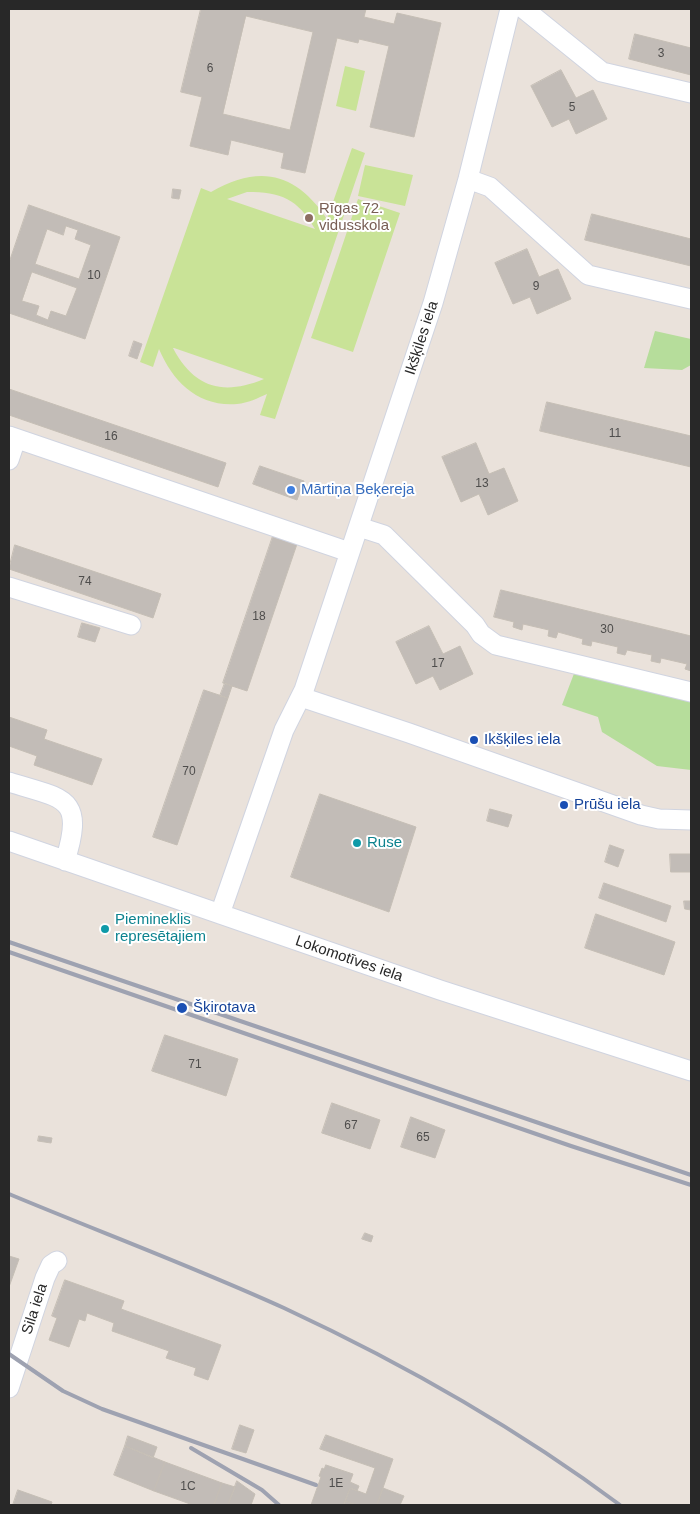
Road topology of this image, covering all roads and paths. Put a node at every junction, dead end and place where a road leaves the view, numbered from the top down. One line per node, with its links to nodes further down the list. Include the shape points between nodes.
1 (510, 9): 4 (street, Ikšķiles iela)
2 (524, 9): 3 (street, via 602,72)
3 (691, 93)
4 (468, 179): 5 (street, via 490,187 588,275); 8 (street, Ikšķiles iela, via 434,302)
5 (691, 299)
6 (12, 437): 7 (street); 9 (street)
7 (9, 460)
8 (358, 527): 9 (street, Ikšķiles iela); 12 (street, via 384,535 496,645)
9 (349, 552): 13 (street, Ikšķiles iela)
10 (9, 587): 11 (street)
11 (131, 625)
12 (691, 692)
13 (301, 697): 15 (street, via 641,816); 18 (street, Ikšķiles iela, via 284,730)
14 (9, 782): 17 (street, via 62,799 69,806 72,838)
15 (691, 820)
16 (9, 841): 17 (street, Lokomotīves iela)
17 (65, 861): 18 (street, Lokomotīves iela)
18 (220, 914): 19 (street, Lokomotīves iela, via 440,990)
19 (691, 1071)
20 (57, 1261): 21 (street, Sila iela, via 51,1265 45,1278)
21 (9, 1388)

